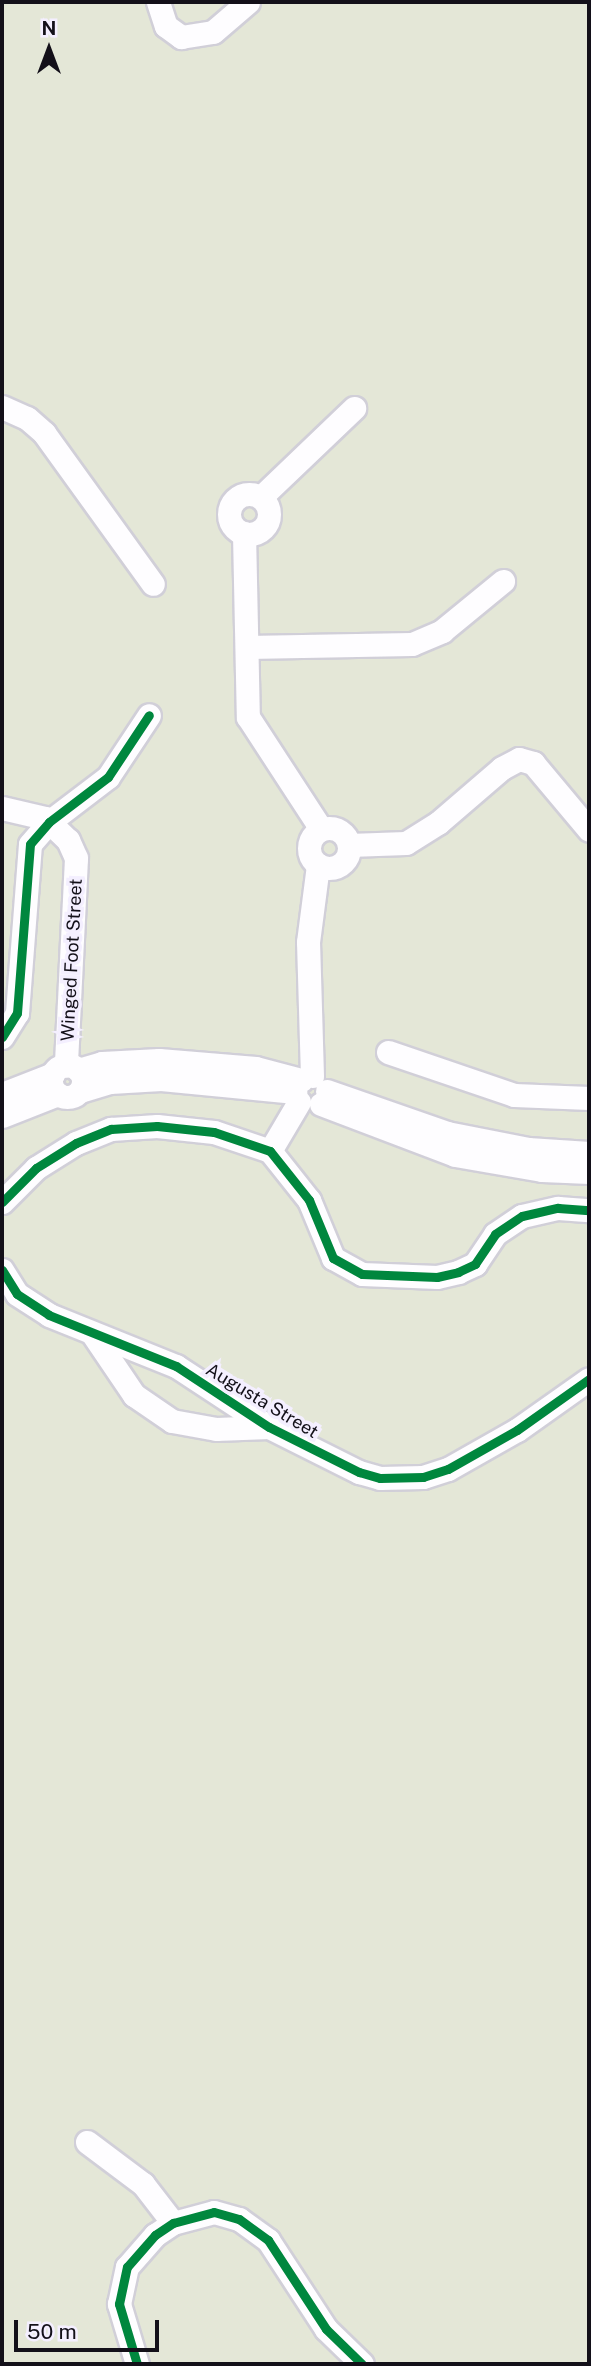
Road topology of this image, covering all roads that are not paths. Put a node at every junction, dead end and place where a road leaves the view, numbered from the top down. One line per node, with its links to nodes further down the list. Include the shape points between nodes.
1 (158, 2): 2 (street, via 166,26 181,37 195,37 223,26)
2 (248, 2)
3 (2, 407): 6 (street, via 27,418 44,433)
4 (354, 408): 7 (street, via 261,497 268,519 257,532 244,533)
5 (503, 581): 7 (street, via 442,631 412,644)
6 (153, 584)
7 (247, 647): 11 (street, via 250,722)
8 (149, 715): 10 (street, via 108,777)
9 (2, 808): 10 (street)
10 (49, 822): 15 (street, via 29,852 18,1005 13,1024); 17 (street, Winged Foot Street, via 68,840 77,871)
11 (321, 829): 13 (street, via 340,830); 14 (street, via 309,843 309,855)
12 (589, 830): 13 (street, via 533,763 519,759 406,843)
13 (349, 845): 14 (street, via 344,863 326,869)
14 (318, 865): 18 (street, via 308,942)
15 (2, 1037)
16 (388, 1052): 20 (street, via 514,1095)
17 (67, 1079): 18 (street, via 161,1079); 19 (street); 21 (street)
18 (309, 1091): 22 (street); 23 (street, via 447,1133 528,1149); 24 (street, via 456,1155 542,1170)
19 (2, 1094)
20 (589, 1098)
21 (2, 1116)
22 (270, 1150): 25 (street, via 183,1127 111,1129 52,1156 15,1185); 26 (street, via 309,1200 333,1258 362,1274 437,1277 458,1272 475,1264 495,1234 522,1216 558,1208)
23 (589, 1153)
24 (589, 1172)
25 (2, 1202)
26 (589, 1210)
27 (2, 1270): 28 (street, Augusta Street, via 27,1302)
28 (92, 1333): 30 (street, Augusta Street, via 176,1366); 30 (street, Augusta Street, via 134,1395 172,1421 216,1429)
29 (589, 1379): 30 (street, Augusta Street, via 485,1450 423,1477 380,1478 359,1472)
30 (269, 1427)
31 (87, 2142): 32 (street, via 143,2184)
32 (173, 2223): 33 (street, via 134,2256 122,2278 119,2304); 34 (street, via 214,2212 250,2225 268,2240 326,2329)
33 (137, 2364)
34 (362, 2364)

